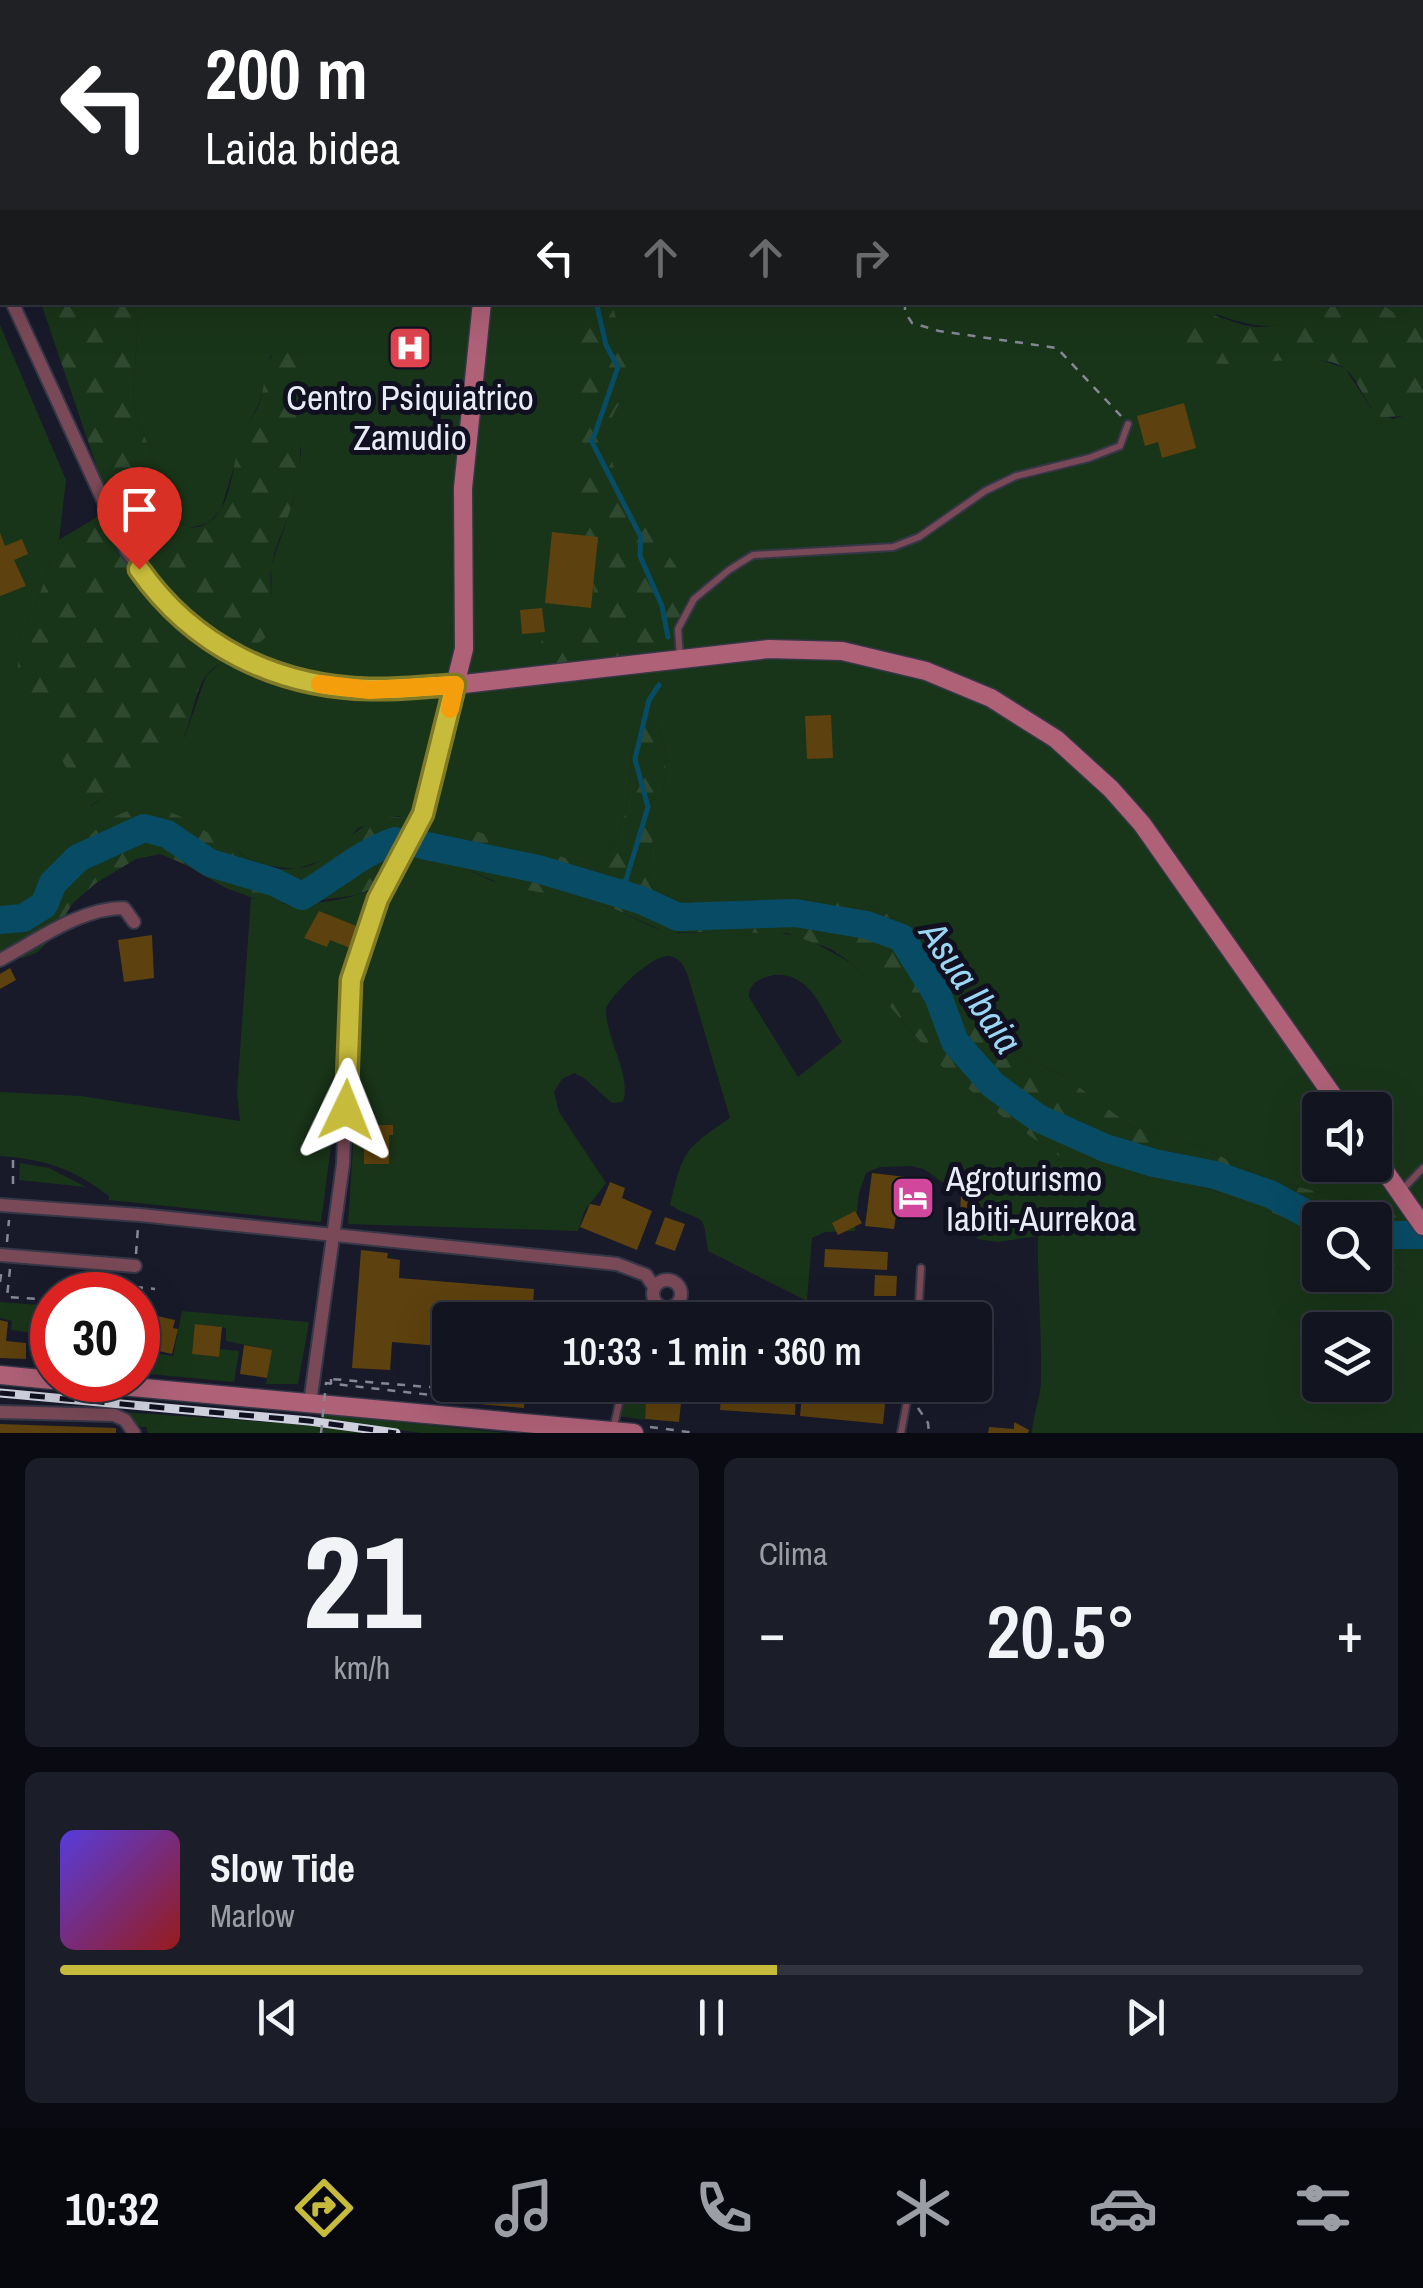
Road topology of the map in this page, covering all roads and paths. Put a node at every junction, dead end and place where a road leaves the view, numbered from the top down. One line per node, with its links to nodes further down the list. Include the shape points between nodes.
1 (13, 305): 6 (street, via 118,535 174,613 228,652 309,683 370,690)
2 (482, 305): 6 (street, via 464,488 464,648)
3 (905, 305): 4 (path, via 912,322 939,331 1058,348)
4 (1128, 424): 5 (lane, via 1120,446 1016,476 893,547 753,555 694,600 678,629)
5 (680, 660): 6 (street); 9 (street, via 769,649 842,651 926,671 991,698 1056,738 1142,824)
6 (455, 685): 18 (street, via 423,814 378,899 351,980 343,1164)
7 (134, 922): 8 (street, via 124,908 109,908)
8 (0, 960)
9 (1330, 1092)
10 (13, 1160): 13 (path)
11 (1423, 1168): 14 (lane)
12 (1392, 1181): 14 (street)
13 (12, 1184)
14 (1400, 1193): 16 (street)
15 (5, 1210): 18 (street, via 140,1215); 19 (path)
16 (1423, 1226)
17 (138, 1227): 20 (path)
18 (332, 1236): 25 (street, via 618,1264 646,1275); 34 (street)
19 (8, 1237)
20 (136, 1248)
21 (5, 1262): 22 (street); 24 (path); 26 (path, via 7,1296)
22 (135, 1266)
23 (921, 1268): 27 (lane)
24 (0, 1282)
25 (654, 1287)
26 (30, 1298)
27 (919, 1302)
28 (0, 1375): 29 (street)
29 (30, 1378)
30 (331, 1381): 38 (path, bridge, via 440,1388 440,1396 326,1384)
31 (160, 1387): 34 (street)
32 (619, 1402): 36 (lane)
33 (907, 1402): 40 (lane)
34 (310, 1404): 36 (street)
35 (0, 1412): 37 (street, via 114,1415)
36 (613, 1431): 39 (street)
37 (134, 1433)
38 (320, 1433)
39 (634, 1433)
40 (901, 1433)

